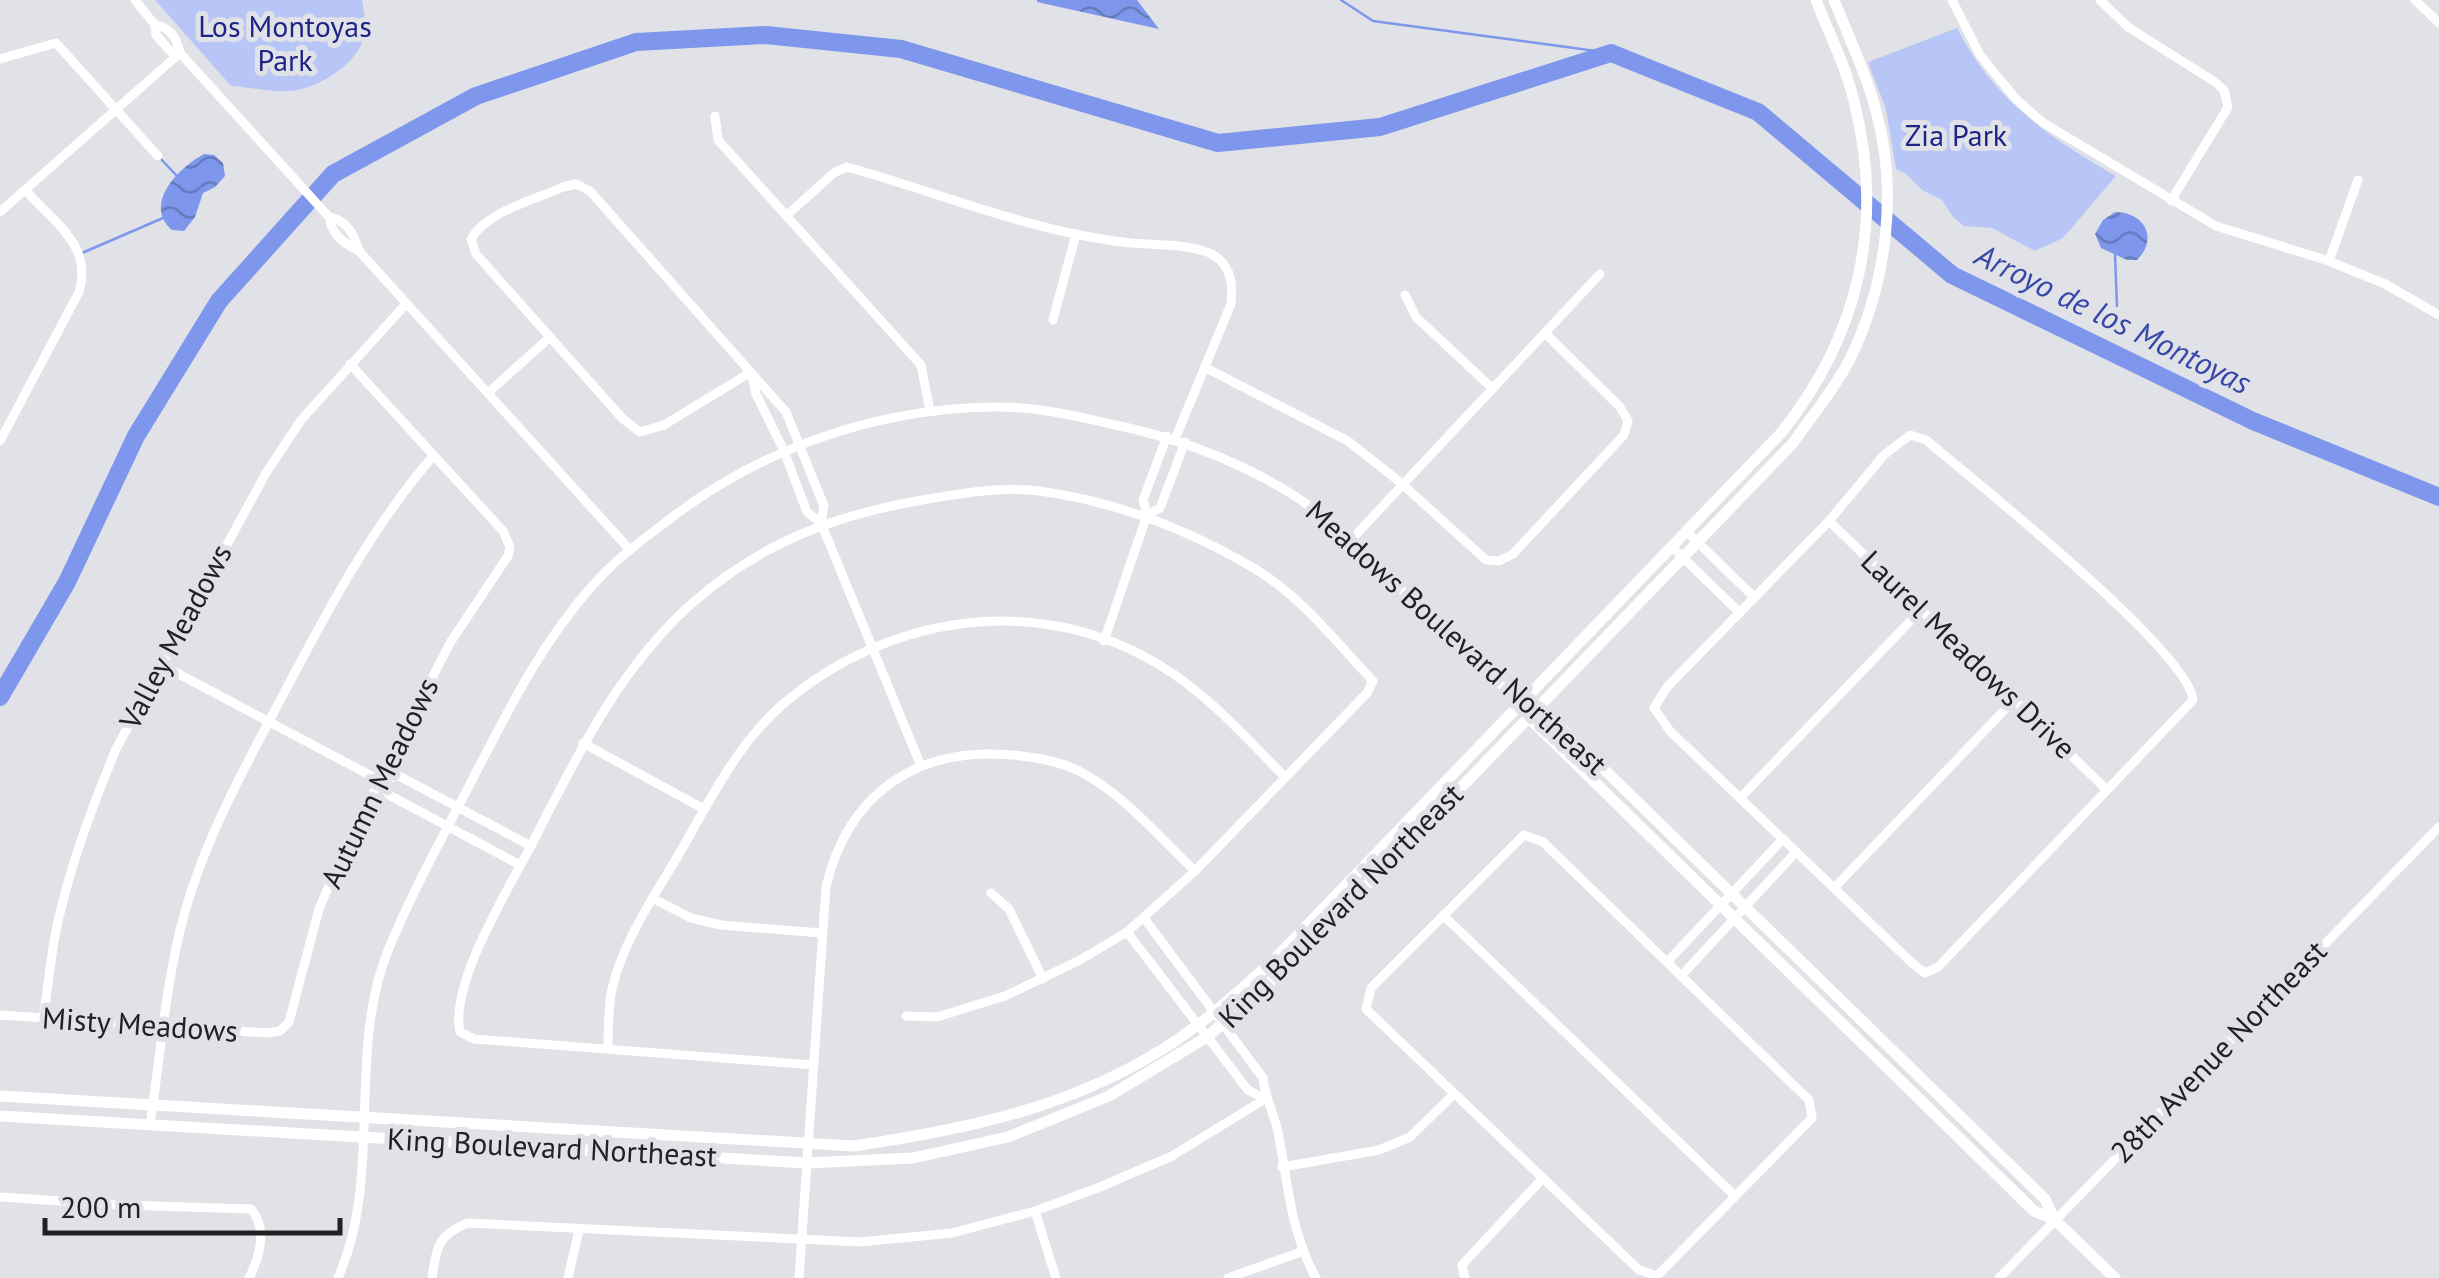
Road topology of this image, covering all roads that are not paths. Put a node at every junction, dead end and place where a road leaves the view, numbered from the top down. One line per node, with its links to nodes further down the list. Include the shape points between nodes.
1 (136, 0): 8 (street, via 156,35)
2 (1816, 0): 42 (street, King Boulevard Northeast, via 1853,96 1866,162 1860,272 1844,331 1805,403)
3 (1834, 0): 44 (street, King Boulevard Northeast, via 1876,108 1887,183 1884,245 1868,318 1848,364 1793,443)
4 (1952, 0): 15 (street, via 1980,55 2028,110)
5 (2100, 0): 15 (street, via 2227,96 2228,108)
6 (2415, 0): 7 (street)
7 (2439, 22)
8 (180, 52): 10 (street); 22 (street, via 327,215 342,220 358,251)
9 (0, 59): 10 (street, via 56,43)
10 (116, 110): 12 (street); 14 (street)
11 (715, 116): 17 (street, via 718,140)
12 (158, 156)
13 (2358, 180): 19 (street)
14 (26, 191): 16 (street); 34 (street, via 77,247 84,274)
15 (2171, 202): 19 (street, via 2216,226)
16 (0, 212)
17 (786, 216): 18 (street, via 847,167); 32 (street, via 921,365)
18 (1076, 234): 24 (street); 28 (street, via 1201,250 1228,269 1231,304)
19 (2329, 261): 23 (street)
20 (1600, 274): 25 (street)
21 (1406, 295): 30 (street, via 1416,317)
22 (406, 304): 27 (street, Valley Meadows); 31 (street)
23 (2439, 314)
24 (1054, 320)
25 (1546, 334): 30 (street); 38 (street, via 1628,421 1624,435 1513,554 1486,560)
26 (550, 337): 29 (street, via 640,432 664,425); 29 (street, via 476,254 471,239 489,221 572,184 582,186); 31 (street)
27 (350, 364): 37 (street); 53 (street, Valley Meadows, via 266,472)
28 (1206, 368): 33 (street); 38 (street, via 1348,441)
29 (751, 372): 35 (street, via 786,412); 36 (street)
30 (1493, 388): 38 (street)
31 (489, 392): 46 (street)
32 (930, 411): 33 (street, Meadows Boulevard Northeast, via 1052,411); 35 (street, Meadows Boulevard Northeast)
33 (1176, 439): 39 (street, via 1143,500); 39 (street, via 1160,508); 43 (street, Meadows Boulevard Northeast, via 1290,492)
34 (0, 441)
35 (800, 444): 36 (street, Meadows Boulevard Northeast); 41 (street, via 824,506)
36 (784, 451): 41 (street, via 807,512); 46 (street, Meadows Boulevard Northeast, via 730,476)
37 (433, 456): 58 (street, via 350,568); 62 (street, Autumn Meadows, via 502,530 510,548 450,643)
38 (1401, 483): 43 (street)
39 (1147, 516): 41 (street, via 1040,492 984,490); 51 (street); 61 (street, via 1268,578 1373,681)
40 (1828, 521): 48 (street); 49 (street, Laurel Meadows Drive); 63 (street, via 1910,435 1926,440 2120,605 2172,663 2193,700)
41 (822, 523): 52 (street); 59 (street, via 737,568 688,607 613,692)
42 (1686, 531): 44 (street); 45 (street, King Boulevard Northeast)
43 (1350, 541): 55 (street, Meadows Boulevard Northeast)
44 (1698, 542): 47 (street, King Boulevard Northeast); 48 (street)
45 (1672, 546): 47 (street); 55 (street, King Boulevard Northeast)
46 (630, 550): 65 (street, Meadows Boulevard Northeast, via 574,608 530,670)
47 (1683, 557): 50 (street); 56 (street, King Boulevard Northeast)
48 (1754, 598): 50 (street)
49 (1921, 610): 54 (street, Laurel Meadows Drive); 64 (street)
50 (1740, 613): 64 (street, via 1654,708)
51 (1104, 640): 52 (street, via 996,619 914,632); 61 (street, via 1200,692)
52 (874, 647): 60 (street); 66 (street, via 781,706 723,774)
53 (160, 664): 58 (street); 91 (street, Valley Meadows, via 97,795 54,940)
54 (2014, 700): 63 (street, Laurel Meadows Drive); 74 (street)
55 (1520, 704): 56 (street, Meadows Boulevard Northeast); 57 (street, Meadows Boulevard Northeast); 88 (street, King Boulevard Northeast, via 1270,964)
56 (1540, 707): 57 (street, King Boulevard Northeast); 76 (street, Meadows Boulevard Northeast)
57 (1528, 719): 78 (street, Meadows Boulevard Northeast); 93 (street, King Boulevard Northeast, via 1292,963)
58 (269, 721): 62 (street); 94 (street, via 204,853)
59 (583, 743): 66 (street); 70 (street)
60 (920, 766): 73 (street, via 993,753 1075,769 1123,802); 84 (street, via 873,797 847,828 830,869)
61 (1285, 777): 73 (street)
62 (379, 780): 65 (street, via 400,776); 67 (street, via 389,795); 95 (street, Autumn Meadows, via 319,908 289,1022)
63 (2107, 790): 74 (street, via 1925,973)
64 (1740, 797): 69 (street)
65 (458, 809): 67 (street, Meadows Boulevard Northeast); 70 (street)
66 (704, 809): 77 (street)
67 (447, 827): 72 (street); 104 (street, Meadows Boulevard Northeast, via 386,956 372,1010)
68 (2439, 827): 114 (street, 28th Avenue Northeast)
69 (1782, 838): 71 (street); 76 (street)
70 (531, 846): 72 (street)
71 (1796, 852): 74 (street); 79 (street)
72 (520, 865): 97 (street, via 470,971 456,1017 460,1032 474,1039)
73 (1194, 872): 81 (street)
74 (1834, 888)
75 (991, 893): 87 (street, via 1010,909)
76 (1732, 894): 78 (street); 79 (street, Meadows Boulevard Northeast)
77 (654, 899): 84 (street, via 722,925); 97 (street, via 612,986)
78 (1720, 907): 82 (street, Meadows Boulevard Northeast); 85 (street)
79 (1745, 907): 82 (street); 114 (street, Meadows Boulevard Northeast, via 2045,1199)
80 (1443, 915): 85 (street, via 1524,834 1543,842); 99 (street, via 1370,988 1366,1009); 112 (street)
81 (1144, 918): 83 (street); 88 (street)
82 (1732, 920): 86 (street); 114 (street, Meadows Boulevard Northeast, via 2034,1211)
83 (1127, 932): 87 (street); 92 (street)
84 (821, 934): 98 (street)
85 (1668, 961): 86 (street)
86 (1681, 976): 112 (street, via 1808,1100 1812,1118)
87 (1043, 979): 90 (street, via 937,1017)
88 (1214, 1011): 92 (street, King Boulevard Northeast); 93 (street)
89 (0, 1015): 91 (street, Misty Meadows)
90 (906, 1016)
91 (42, 1018): 94 (street, Misty Meadows)
92 (1199, 1024): 96 (street); 107 (street, King Boulevard Northeast, via 1118,1073 1016,1116 854,1146)
93 (1224, 1024): 96 (street, King Boulevard Northeast); 101 (street, via 1263,1078)
94 (160, 1027): 95 (street, Misty Meadows); 102 (street)
95 (280, 1032)
96 (1208, 1037): 101 (street, via 1248,1090); 108 (street, King Boulevard Northeast, via 1109,1096 1008,1137 914,1158)
97 (608, 1049): 98 (street)
98 (814, 1065): 107 (street)
99 (1453, 1095): 109 (street, via 1410,1137 1379,1150); 110 (street)
100 (0, 1096): 102 (street, King Boulevard Northeast)
101 (1265, 1099): 109 (street, via 1278,1128); 113 (street, via 1172,1156)
102 (153, 1105): 104 (street, King Boulevard Northeast); 105 (street)
103 (0, 1116): 105 (street, King Boulevard Northeast)
104 (364, 1117): 106 (street, Meadows Boulevard Northeast); 107 (street, King Boulevard Northeast)
105 (150, 1124): 106 (street, King Boulevard Northeast)
106 (362, 1136): 108 (street, King Boulevard Northeast); 119 (street, Meadows Boulevard Northeast, via 358,1209)
107 (810, 1145): 108 (street)
108 (807, 1163): 116 (street)
109 (1282, 1167): 117 (street)
110 (1542, 1179): 112 (street, via 1639,1270 1656,1276); 126 (street, via 1462,1266)
111 (0, 1196): 118 (street, via 251,1209 260,1226 260,1256)
112 (1735, 1196)
113 (1035, 1211): 116 (street, via 952,1233); 123 (street)
114 (2055, 1220): 127 (street, 28th Avenue Northeast); 128 (street, Meadows Boulevard Northeast)
115 (579, 1230): 116 (street); 120 (street, via 468,1223 449,1230 437,1246); 121 (street)
116 (801, 1240): 122 (street)
117 (1301, 1252): 124 (street); 125 (street)
118 (250, 1278)
119 (338, 1278)
120 (432, 1278)
121 (568, 1278)
122 (799, 1278)
123 (1056, 1278)
124 (1228, 1278)
125 (1316, 1278)
126 (1466, 1278)
127 (1999, 1278)
128 (2115, 1278)

